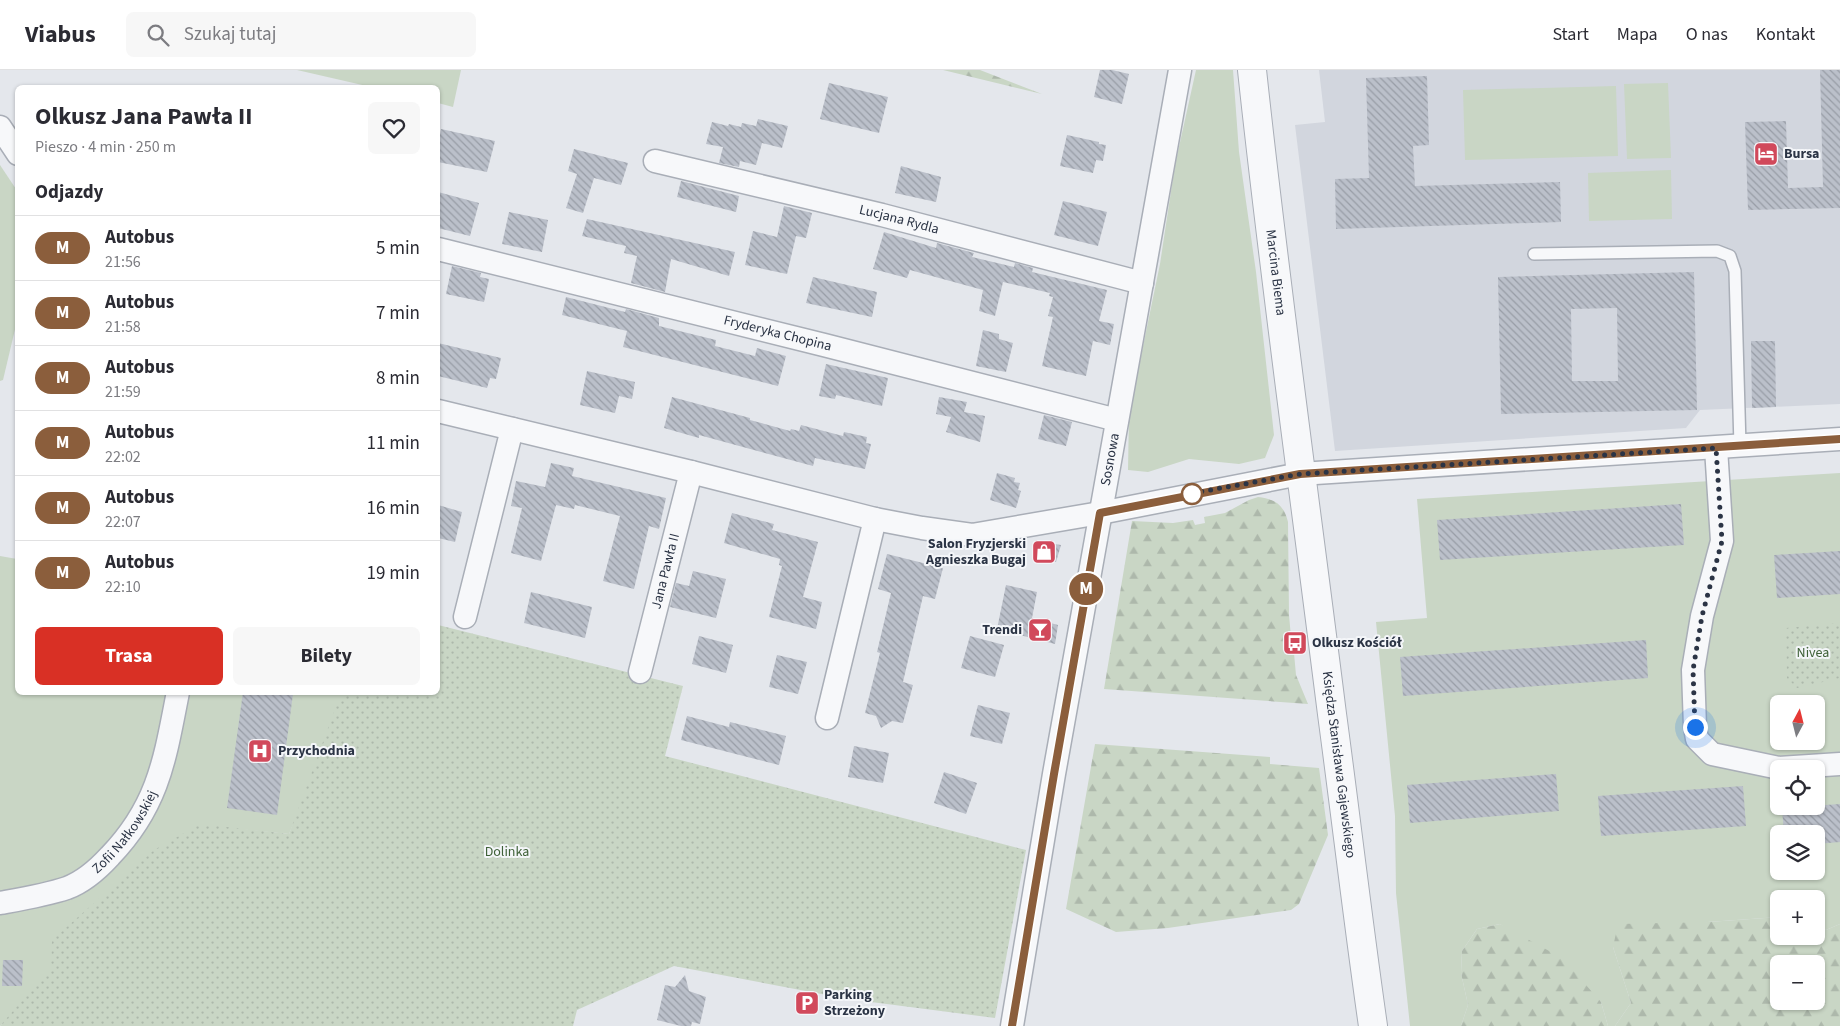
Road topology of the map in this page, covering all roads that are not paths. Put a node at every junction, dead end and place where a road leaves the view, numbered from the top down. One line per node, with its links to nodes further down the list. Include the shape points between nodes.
1 (1180, 70): 8 (street, Sosnowa)
2 (1252, 70): 16 (street, Marcina Biema)
3 (0, 127): 4 (street)
4 (15, 149)
5 (655, 161): 8 (street, Lucjana Rydla, via 882,215)
6 (440, 249): 10 (street, Fryderyka Chopina)
7 (1534, 254): 13 (lane, via 1717,251 1730,256 1735,271)
8 (1142, 283): 10 (street, Sosnowa)
9 (440, 411): 11 (street)
10 (1118, 420): 17 (street, Sosnowa)
11 (512, 429): 15 (street); 19 (street)
12 (1840, 439): 13 (street)
13 (1740, 446): 14 (street)
14 (1716, 448): 16 (street); 23 (street, via 1722,541 1702,616 1693,670 1697,739 1712,754 1778,768)
15 (691, 472): 18 (street); 20 (street, Jana Pawła II)
16 (1300, 474): 17 (street); 26 (street, Księdza Stanisława Gajewskiego)
17 (1100, 513): 18 (street, via 972,535); 25 (street, Sosnowa)
18 (875, 519): 22 (street)
19 (465, 617)
20 (640, 672)
21 (177, 695): 24 (street, Zofii Nałkowskiej, via 164,763 153,794 123,843 99,868 69,887)
22 (827, 718)
23 (1840, 764)
24 (0, 903)
25 (1012, 1026)
26 (1373, 1026)

